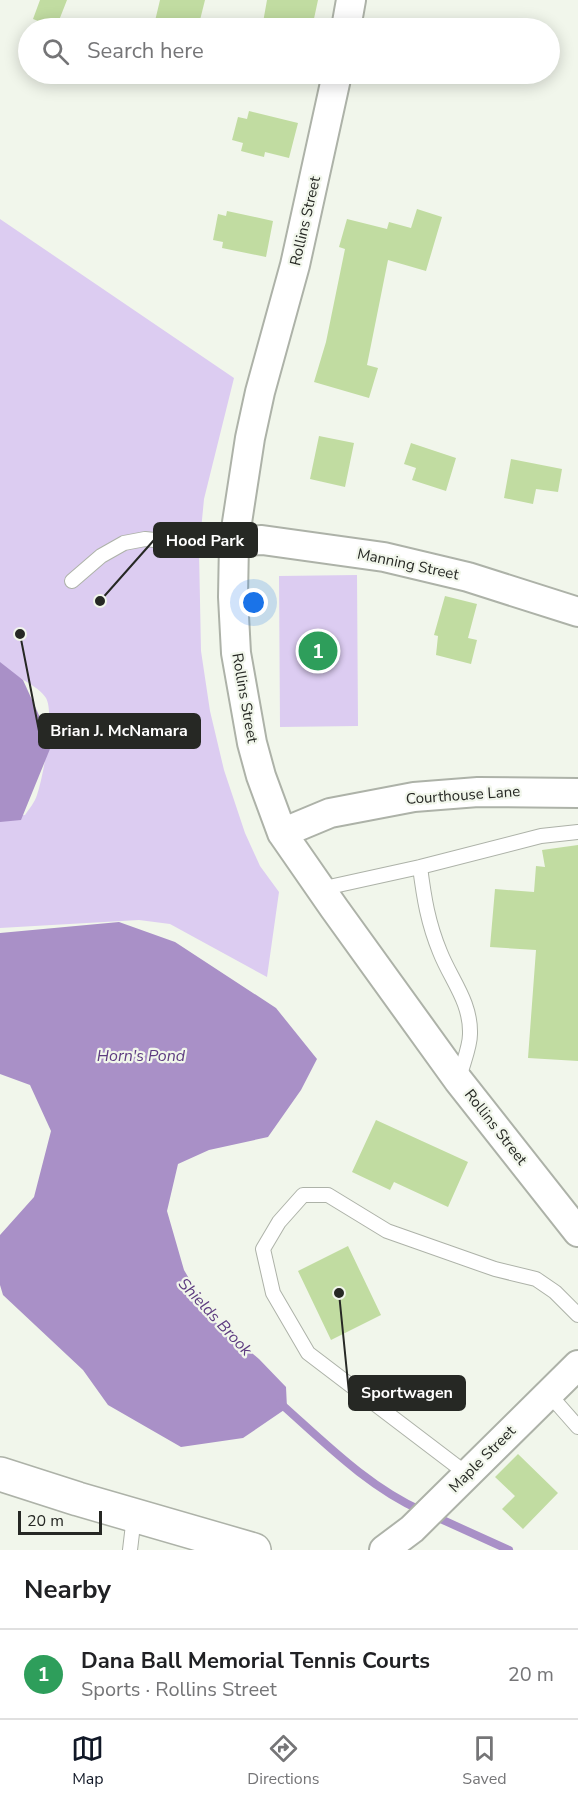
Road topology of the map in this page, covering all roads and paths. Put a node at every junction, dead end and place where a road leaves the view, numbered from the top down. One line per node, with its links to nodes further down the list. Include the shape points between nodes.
1 (351, 0): 2 (street)
2 (348, 18)
3 (335, 84): 4 (street, Rollins Street, via 295,265 260,392)
4 (234, 542): 5 (lane, via 144,539 124,543 101,556); 6 (street, Manning Street, via 262,540 384,557 468,577); 9 (street, Rollins Street, via 236,653 243,700 261,776)
5 (72, 581)
6 (578, 612)
7 (578, 793): 9 (street, Courthouse Lane, via 414,796 330,813)
8 (578, 832): 10 (lane, via 541,836)
9 (282, 833): 11 (street, Rollins Street)
10 (420, 867): 11 (lane); 12 (lane, via 427,916 468,1016 470,1036)
11 (320, 889): 12 (street, Rollins Street)
12 (458, 1080): 13 (street, Rollins Street)
13 (578, 1232)
14 (578, 1315): 18 (lane, via 536,1279 495,1269 387,1231 328,1195 303,1195 279,1222 263,1249 273,1293 308,1353)
15 (578, 1365): 16 (street, Maple Street)
16 (548, 1393): 17 (lane); 18 (street, Maple Street)
17 (578, 1427)
18 (467, 1473): 23 (street, Maple Street)
19 (0, 1474): 20 (street)
20 (134, 1516): 21 (lane); 22 (street)
21 (130, 1550)
22 (254, 1550)
23 (384, 1550)

